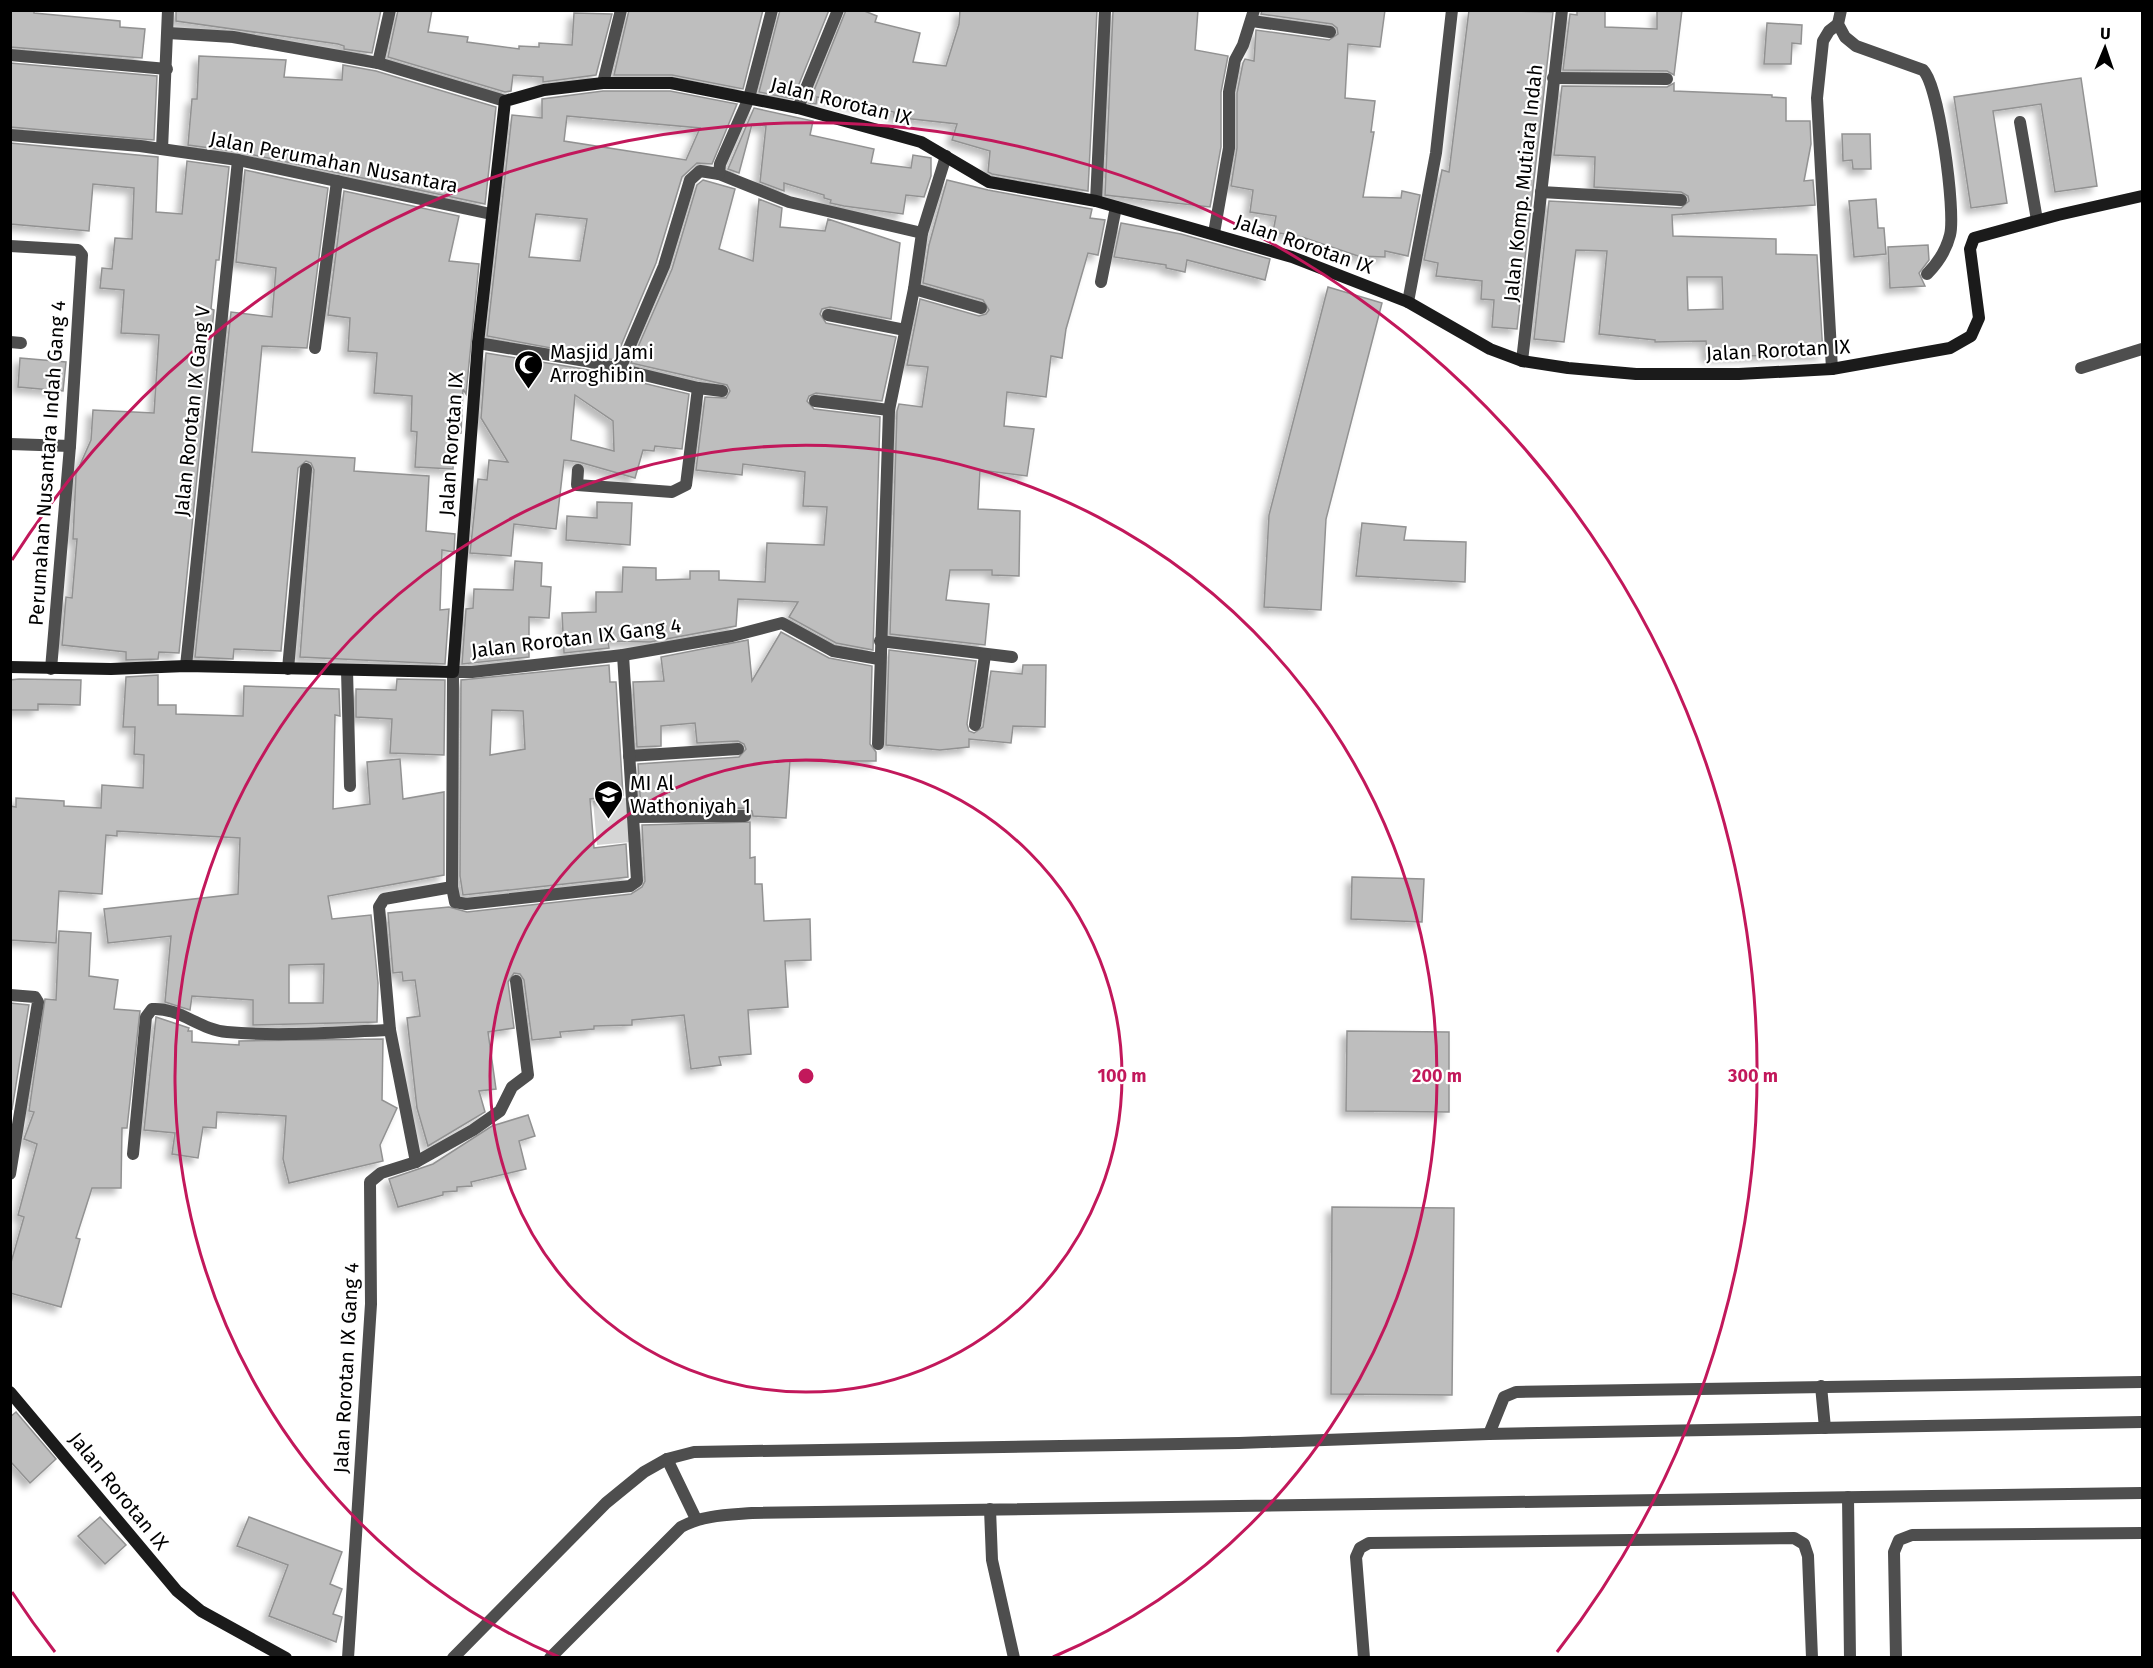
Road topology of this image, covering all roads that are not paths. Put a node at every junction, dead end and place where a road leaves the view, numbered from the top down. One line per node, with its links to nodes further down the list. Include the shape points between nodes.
1 (168, 10): 13 (street)
2 (390, 10): 15 (street)
3 (621, 10): 19 (street)
4 (772, 10): 20 (street)
5 (838, 10): 22 (street)
6 (1105, 10): 33 (street)
7 (1452, 10): 43 (street, via 1436,153)
8 (1562, 10): 17 (street, Jalan Komp. Mutiara Indah)
9 (1841, 10): 11 (street)
10 (1253, 16): 12 (street); 38 (street, via 1235,60 1229,92 1229,148)
11 (1838, 24): 40 (street, via 1856,46 1928,75 1937,105 1953,215 1946,248); 53 (street, via 1823,41 1817,98)
12 (1330, 32)
13 (168, 33): 15 (street, via 233,37); 16 (street)
14 (10, 55): 16 (street)
15 (378, 63): 21 (street)
16 (167, 69): 25 (street)
17 (1553, 78): 18 (street); 30 (street, Jalan Komp. Mutiara Indah)
18 (1667, 79)
19 (603, 83): 20 (street, Jalan Rorotan IX, via 672,83); 21 (street, Jalan Rorotan IX, via 544,90)
20 (749, 98): 22 (street, Jalan Rorotan IX); 28 (street)
21 (505, 101): 35 (street, Jalan Rorotan IX)
22 (798, 108): 26 (street, Jalan Rorotan IX, via 897,133)
23 (2020, 122): 36 (street)
24 (10, 135): 25 (street, Jalan Perumahan Nusantara)
25 (165, 150): 27 (street, Jalan Perumahan Nusantara)
26 (946, 156): 33 (street, Jalan Rorotan IX, via 989,182); 37 (street)
27 (238, 160): 29 (street, Jalan Perumahan Nusantara); 67 (street, Jalan Rorotan IX Gang V)
28 (719, 174): 37 (street, via 789,202); 52 (street, via 699,171 690,180 664,266)
29 (337, 181): 35 (street, Jalan Perumahan Nusantara); 48 (street)
30 (1541, 192): 32 (street); 50 (street, Jalan Komp. Mutiara Indah)
31 (2142, 196): 36 (street, Jalan Rorotan IX)
32 (1681, 200)
33 (1096, 201): 34 (street, Jalan Rorotan IX)
34 (1116, 207): 38 (street, Jalan Rorotan IX); 41 (street)
35 (492, 214): 47 (street, Jalan Rorotan IX)
36 (2037, 220): 53 (street, Jalan Rorotan IX, via 1974,238 1970,249 1979,318 1964,342 1950,348)
37 (922, 233): 42 (street)
38 (1215, 233): 43 (street, Jalan Rorotan IX, via 1307,262)
39 (10, 246): 59 (street, Perumahan Nusantara Indah Gang 4, via 78,250 82,260)
40 (1927, 274)
41 (1101, 282)
42 (914, 289): 44 (street); 46 (street)
43 (1408, 302): 50 (street, Jalan Rorotan IX, via 1470,339)
44 (981, 308)
45 (828, 315): 46 (street)
46 (905, 330): 57 (street)
47 (478, 343): 52 (street); 72 (street, Jalan Rorotan IX)
48 (315, 348)
49 (2142, 349): 51 (street)
50 (1522, 361): 53 (street, Jalan Rorotan IX, via 1636,374)
51 (2081, 368)
52 (620, 369): 54 (street)
53 (1832, 369)
54 (698, 388): 55 (street); 61 (street, via 686,485 672,492 577,485)
55 (722, 391)
56 (815, 401): 57 (street)
57 (889, 410): 62 (street)
58 (10, 444): 59 (street)
59 (70, 446): 69 (street, Perumahan Nusantara Indah Gang 4)
60 (306, 469): 70 (street)
61 (578, 470)
62 (880, 641): 64 (street); 66 (street)
63 (622, 655): 66 (street, Jalan Rorotan IX Gang 4, via 782,623 833,651); 72 (street, Jalan Rorotan IX Gang 4); 76 (street)
64 (985, 655): 65 (street); 73 (street)
65 (1012, 657)
66 (879, 659): 74 (street)
67 (186, 666): 69 (street); 70 (street)
68 (10, 667): 69 (street)
69 (51, 669)
70 (288, 669): 71 (street)
71 (347, 670): 72 (street); 77 (street)
72 (453, 672): 80 (street, Jalan Rorotan IX Gang 4)
73 (975, 725)
74 (878, 744)
75 (738, 749): 76 (street)
76 (629, 756): 79 (street)
77 (350, 786)
78 (745, 816): 79 (street)
79 (633, 817): 80 (street, via 637,879 630,886 459,904 453,898)
80 (452, 887): 83 (street, via 384,899 379,907)
81 (516, 981): 85 (street, via 528,1076 512,1087 500,1111)
82 (10, 995): 86 (street, via 35,997 38,1002)
83 (390, 1030): 84 (street, via 225,1032 202,1026 168,1009 152,1009 146,1017); 85 (street)
84 (133, 1154)
85 (416, 1162): 99 (street, Jalan Rorotan IX Gang 4, via 381,1173 370,1182 371,1304)
86 (10, 1174)
87 (2142, 1382): 88 (street)
88 (1821, 1386): 91 (street); 92 (street, via 1516,1392 1504,1396)
89 (10, 1392): 100 (street, Jalan Rorotan IX, via 177,1591 201,1611)
90 (2142, 1422): 91 (street)
91 (1825, 1428): 92 (street)
92 (1489, 1434): 93 (street, via 1227,1444 694,1452)
93 (667, 1459): 97 (street); 101 (street, via 606,1503)
94 (2142, 1493): 95 (street)
95 (1848, 1497): 96 (street); 106 (street)
96 (990, 1509): 97 (street, via 752,1513); 103 (street, via 992,1560)
97 (696, 1519): 102 (street, via 681,1527)
98 (2142, 1533): 107 (street, via 1912,1535 1899,1540 1894,1552)
99 (349, 1654)
100 (286, 1658)
101 (453, 1658)
102 (550, 1658)
103 (1014, 1658)
104 (1365, 1658): 105 (street, via 1356,1557 1360,1548 1369,1543 1794,1538 1804,1544 1808,1556)
105 (1812, 1658)
106 (1850, 1658)
107 (1896, 1658)

